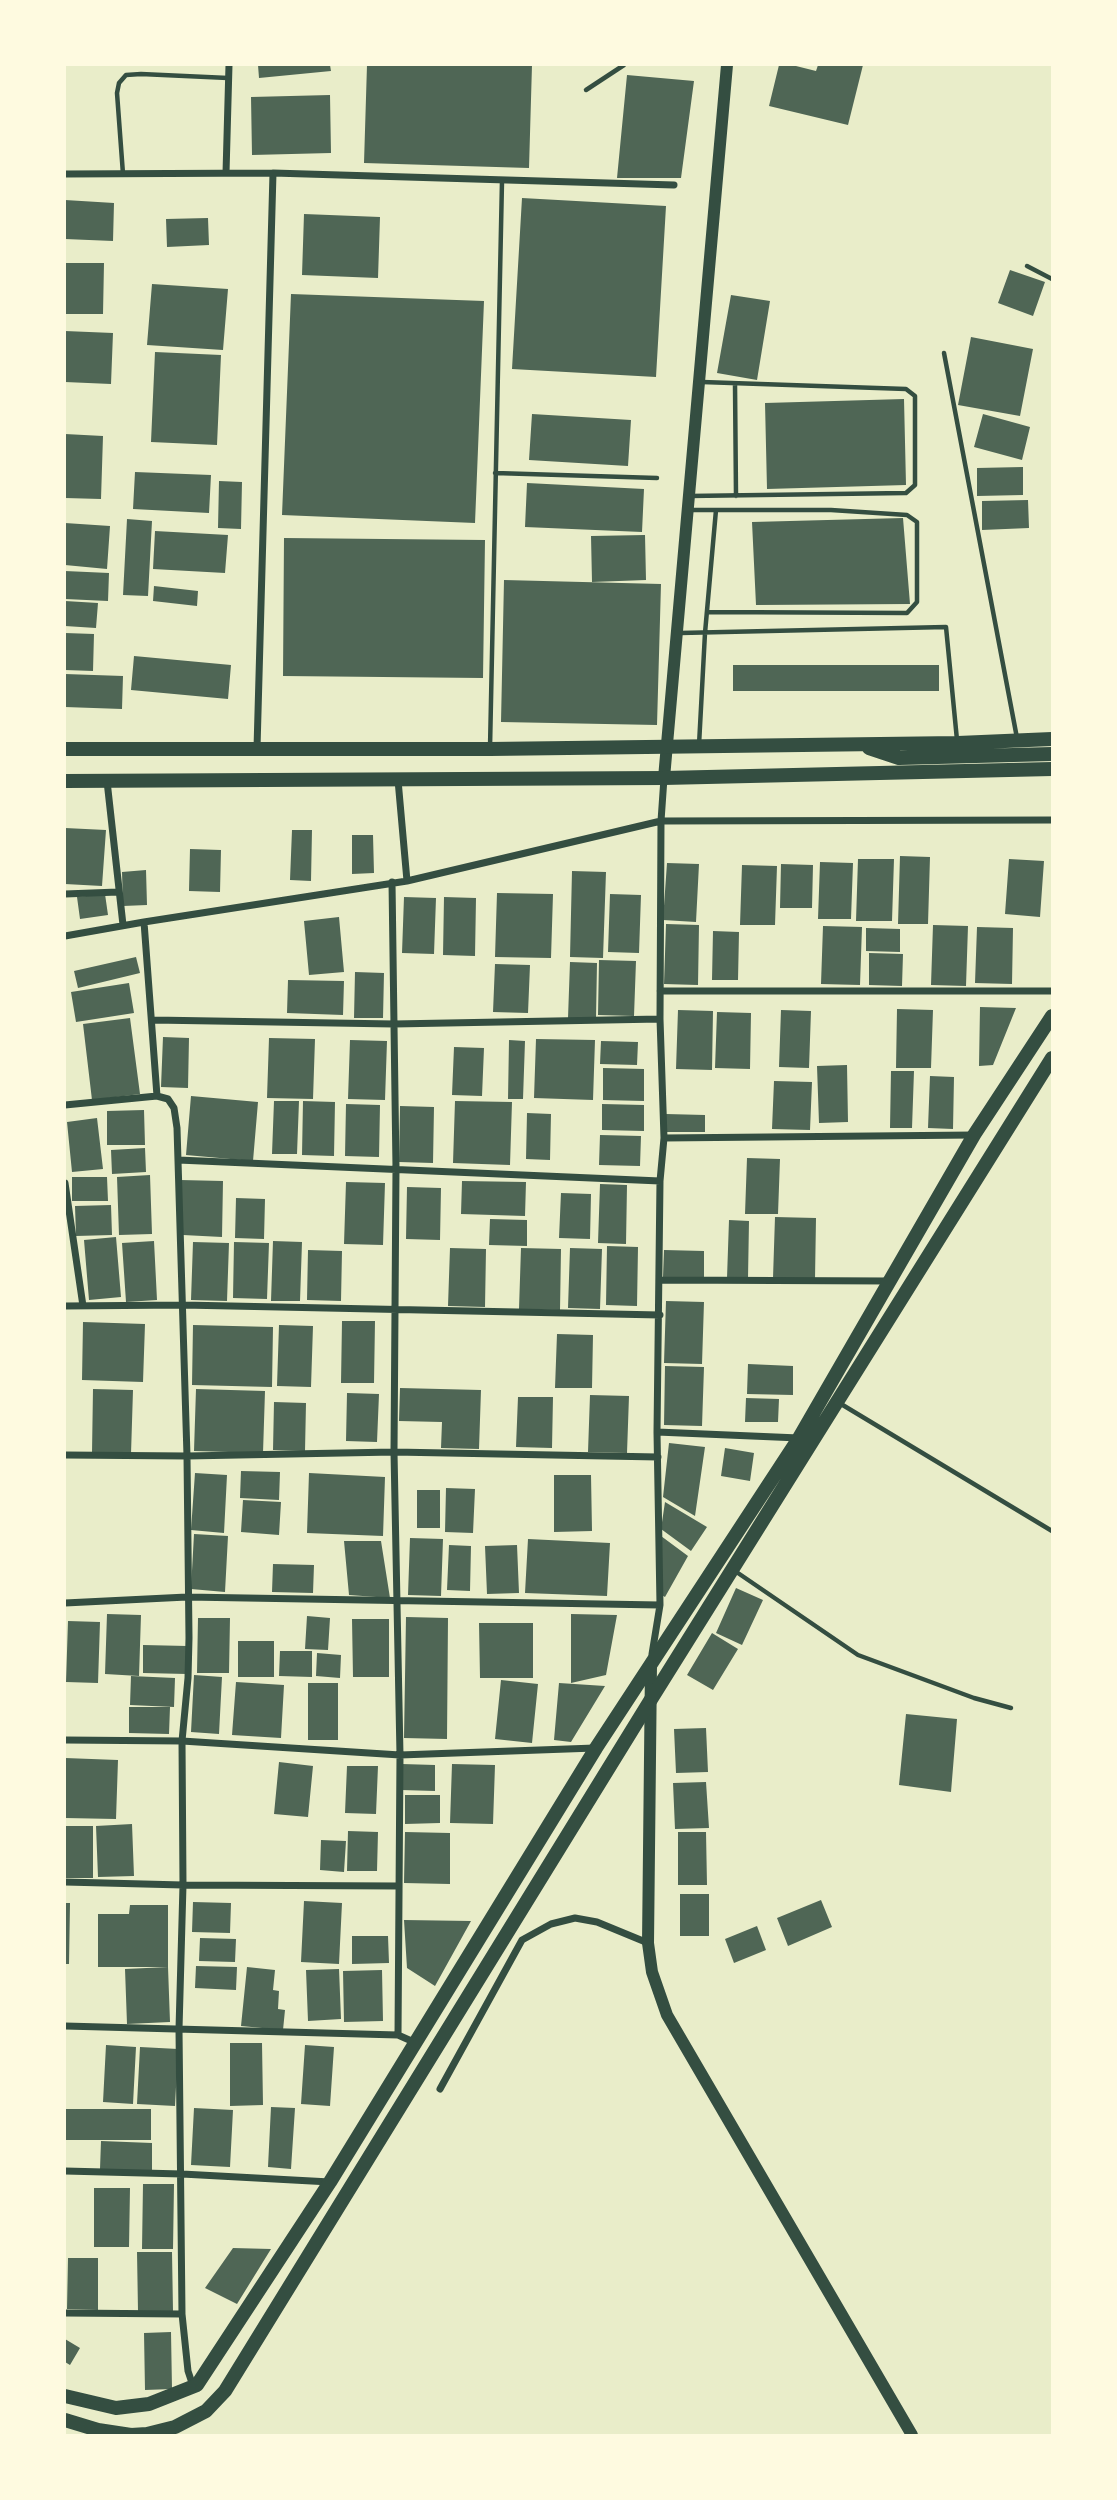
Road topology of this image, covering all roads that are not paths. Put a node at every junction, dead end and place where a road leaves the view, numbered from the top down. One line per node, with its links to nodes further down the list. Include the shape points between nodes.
1 (229, 65): 4 (street)
2 (624, 65): 5 (lane)
3 (727, 65): 15 (street)
4 (228, 78): 6 (street); 9 (lane, via 126,75 117,93)
5 (586, 90)
6 (226, 173): 7 (street); 9 (street)
7 (273, 173): 10 (street); 33 (street)
8 (65, 174): 9 (street)
9 (123, 174)
10 (502, 181): 11 (street); 17 (lane)
11 (674, 185)
12 (1027, 266): 13 (lane)
13 (1052, 279)
14 (944, 353): 26 (lane)
15 (697, 382): 16 (lane); 19 (street)
16 (735, 384): 20 (lane); 20 (lane, via 905,389 915,397 915,485 906,493)
17 (495, 473): 18 (lane); 34 (lane)
18 (657, 478)
19 (688, 496): 20 (lane); 21 (street)
20 (736, 496)
21 (687, 510): 22 (lane); 25 (street)
22 (716, 510): 23 (lane); 23 (lane, via 831,510 914,518 918,531 917,602 907,613 897,615)
23 (707, 612): 24 (lane)
24 (705, 632): 25 (lane); 28 (lane, via 946,627); 30 (lane)
25 (676, 634): 31 (street)
26 (1018, 739): 27 (main road); 28 (main road)
27 (1052, 739)
28 (958, 743): 29 (main road)
29 (858, 744): 30 (main road); 35 (main road, via 899,758)
30 (699, 746): 31 (main road)
31 (666, 747): 34 (main road); 37 (street)
32 (65, 748): 33 (main road)
33 (257, 748): 34 (main road)
34 (490, 748)
35 (1052, 754)
36 (1052, 769): 37 (main road)
37 (664, 778): 38 (main road); 42 (street)
38 (398, 779): 40 (main road); 43 (street)
39 (65, 781): 40 (main road)
40 (107, 781): 45 (street)
41 (1052, 820): 42 (street)
42 (661, 821): 43 (street); 50 (street)
43 (407, 881): 44 (street)
44 (392, 882): 47 (street); 55 (street)
45 (118, 892): 46 (street); 48 (street)
46 (65, 894)
47 (144, 922): 48 (street); 54 (street)
48 (123, 925): 49 (street)
49 (65, 936)
50 (660, 991): 51 (street); 53 (street)
51 (1052, 991)
52 (1052, 1016): 59 (main road)
53 (660, 1019): 55 (street); 60 (street)
54 (153, 1020): 55 (street); 57 (street)
55 (394, 1024): 62 (street)
56 (1052, 1058): 72 (main road)
57 (157, 1096): 58 (street); 61 (street, via 168,1099 174,1108)
58 (65, 1105)
59 (974, 1135): 60 (street); 66 (main road)
60 (664, 1139): 63 (street)
61 (178, 1160): 62 (street); 67 (street)
62 (396, 1168): 63 (street); 70 (street)
63 (660, 1181): 65 (street)
64 (65, 1183): 68 (street)
65 (660, 1280): 66 (street); 71 (street)
66 (889, 1281): 74 (main road)
67 (183, 1305): 68 (street); 70 (street); 77 (street)
68 (83, 1306): 69 (street)
69 (65, 1307)
70 (394, 1310): 71 (street); 75 (street)
71 (660, 1315): 73 (street)
72 (837, 1402): 79 (lane); 80 (main road)
73 (657, 1432): 74 (street); 78 (street)
74 (799, 1438): 85 (main road)
75 (394, 1452): 77 (street); 78 (street); 82 (street)
76 (65, 1455): 77 (street)
77 (187, 1456): 81 (street)
78 (658, 1457): 84 (street)
79 (1052, 1531)
80 (733, 1570): 86 (main road); 87 (lane, via 858,1655)
81 (187, 1597): 82 (street); 83 (street); 89 (street, via 188,1678)
82 (397, 1602): 84 (street); 91 (street)
83 (65, 1603)
84 (660, 1605): 85 (street)
85 (651, 1665): 86 (street); 90 (main road)
86 (650, 1701): 95 (street); 105 (main road)
87 (1010, 1708)
88 (65, 1740): 89 (street)
89 (182, 1741): 91 (street); 93 (street)
90 (596, 1748): 91 (street); 99 (main road)
91 (400, 1755): 94 (street)
92 (65, 1882): 93 (street)
93 (183, 1885): 94 (street); 97 (street)
94 (399, 1886): 98 (street)
95 (648, 1943): 100 (street, via 597,1922 575,1919 551,1924 522,1940); 112 (street, via 652,1972 667,2015)
96 (65, 2026): 97 (street)
97 (179, 2029): 98 (street); 102 (street)
98 (398, 2035): 99 (street)
99 (416, 2043): 103 (main road)
100 (440, 2089)
101 (65, 2171): 102 (street)
102 (182, 2174): 103 (street); 107 (street)
103 (330, 2182): 104 (main road)
104 (280, 2258): 105 (main road); 108 (main road)
105 (300, 2270): 111 (main road, via 225,2391 206,2410)
106 (65, 2313): 107 (street)
107 (182, 2314): 108 (street, via 188,2371)
108 (197, 2385): 109 (main road, via 149,2404 116,2408)
109 (65, 2396)
110 (65, 2420): 111 (main road, via 98,2430)
111 (147, 2435)
112 (912, 2435)

